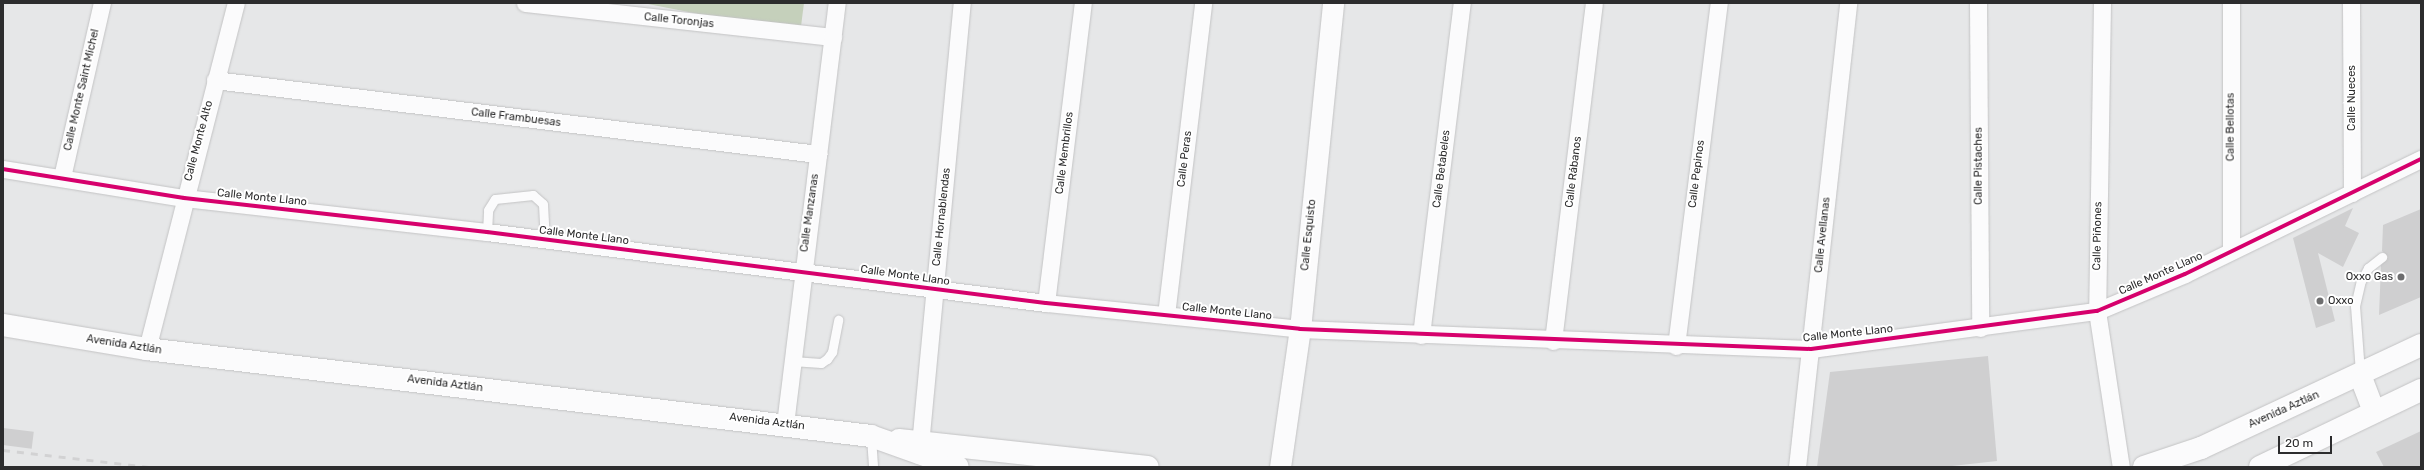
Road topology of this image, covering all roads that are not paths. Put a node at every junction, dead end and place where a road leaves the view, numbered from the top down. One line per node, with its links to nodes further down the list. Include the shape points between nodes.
1 (102, 3): 23 (street, Calle Monte Saint Michel)
2 (236, 3): 19 (street, Calle Monte Alto)
3 (525, 3): 17 (street, Calle Toronjas)
4 (837, 3): 18 (street, Calle Manzanas)
5 (962, 3): 31 (street, Calle Hornablendas)
6 (1083, 3): 32 (street, Calle Membrillos)
7 (1203, 3): 34 (street, Calle Peras)
8 (1333, 3): 38 (street, Calle Esquisto)
9 (1462, 3): 39 (street, Calle Betabeles)
10 (1594, 3): 40 (street, Calle Rábanos)
11 (1718, 3): 42 (street, Calle Pepinos)
12 (1848, 3): 44 (street, Calle Avellanas)
13 (1978, 3): 37 (street, Calle Pistaches)
14 (2102, 3): 33 (street, Calle Piñones)
15 (2231, 3): 28 (street, Calle Bellotas)
16 (2351, 3): 24 (street, Calle Nueces)
17 (590, 7): 18 (street, Calle Toronjas)
18 (833, 37): 20 (street, Calle Manzanas)
19 (215, 80): 20 (street, Calle Frambuesas); 25 (street, Calle Monte Alto)
20 (818, 154): 30 (street, Calle Manzanas)
21 (2421, 159): 24 (street, Calle Monte Llano)
22 (3, 168): 23 (street, Calle Monte Llano)
23 (62, 177): 25 (street, Calle Monte Llano)
24 (2352, 193): 28 (street, Calle Monte Llano)
25 (184, 198): 26 (street, Calle Monte Llano); 43 (street, Calle Monte Alto)
26 (487, 232): 27 (street, Calle Monte Llano); 27 (lane, via 488,210 495,199 533,196 543,204)
27 (545, 240): 30 (street, Calle Monte Llano)
28 (2231, 250): 33 (street, Calle Monte Llano)
29 (2382, 257): 46 (lane, via 2368,268 2361,281 2355,306)
30 (802, 271): 31 (street, Calle Monte Llano); 45 (street, Calle Manzanas)
31 (935, 289): 32 (street, Calle Monte Llano); 51 (street, Calle Hornablendas)
32 (1046, 303): 34 (street, Calle Monte Llano)
33 (2097, 312): 37 (street, Calle Monte Llano); 57 (street, Calle Piñones)
34 (1166, 315): 38 (street, Calle Monte Llano)
35 (838, 320): 45 (lane, via 832,352 827,359 821,363)
36 (3, 325): 43 (main road, Avenida Aztlán)
37 (1980, 328): 44 (street, Calle Monte Llano)
38 (1300, 329): 39 (street, Calle Monte Llano); 55 (street, Calle Esquisto)
39 (1421, 335): 40 (street, Calle Monte Llano)
40 (1553, 341): 42 (street, Calle Monte Llano)
41 (2421, 345): 46 (main road, Avenida Aztlán)
42 (1676, 346): 44 (street, Calle Monte Llano)
43 (147, 349): 49 (main road, Avenida Aztlán)
44 (1811, 349): 56 (street, Calle Avellanas)
45 (792, 361): 49 (street, Calle Manzanas)
46 (2360, 375): 48 (main road); 58 (main road, Avenida Aztlán, via 2201,448)
47 (2421, 390): 48 (main road)
48 (2374, 411): 59 (main road)
49 (785, 424): 50 (main road, Avenida Aztlán)
50 (880, 438): 51 (main road, Avenida Aztlán); 52 (lane)
51 (920, 448): 53 (main road, Avenida Aztlán); 54 (main road, Avenida Aztlán)
52 (872, 467)
53 (958, 467)
54 (1148, 467)
55 (1280, 467)
56 (1796, 467)
57 (2121, 467)
58 (2144, 467)
59 (2260, 467)

